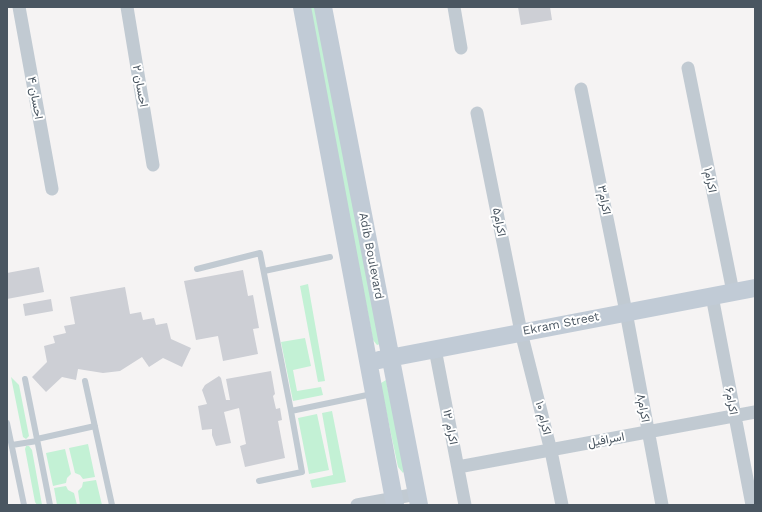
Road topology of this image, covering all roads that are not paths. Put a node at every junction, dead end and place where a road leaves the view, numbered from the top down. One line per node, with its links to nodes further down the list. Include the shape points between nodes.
1 (19, 7): 11 (street, احسان ۴)
2 (127, 7): 10 (street, احسان ۲)
3 (302, 7): 22 (main road, Adib Boulevard)
4 (323, 7): 21 (main road, Adib Boulevard)
5 (454, 7): 6 (street)
6 (461, 48)
7 (688, 68): 16 (street, اکرام۱)
8 (581, 89): 18 (street, اکرام۳)
9 (477, 112): 19 (street, اکرام۵)
10 (153, 165)
11 (52, 189)
12 (330, 257): 14 (lane)
13 (198, 269): 14 (lane, via 260,253)
14 (264, 271): 26 (lane)
15 (755, 288): 16 (main road, Ekram Street)
16 (733, 292): 17 (main road, Ekram Street)
17 (712, 296): 18 (main road, Ekram Street); 28 (street, اکرام۶)
18 (626, 312): 19 (main road, Ekram Street); 31 (street, اکرام۸)
19 (521, 332): 20 (main road, Ekram Street); 34 (street, اکرام ۱۰)
20 (435, 348): 21 (main road, Ekram Street); 35 (street, اکرام ۱۲)
21 (390, 358): 22 (main road, Ekram Street); 37 (main road, Adib Boulevard)
22 (368, 362): 25 (main road, Adib Boulevard)
23 (25, 379): 32 (lane)
24 (85, 381): 30 (lane)
25 (374, 393): 26 (lane); 38 (main road, Adib Boulevard)
26 (291, 411): 36 (lane, via 302,472)
27 (755, 412): 28 (street, اسرافیل)
28 (734, 416): 31 (street, اسرافیل); 46 (street, اکرام۶)
29 (7, 423): 33 (lane)
30 (95, 426): 32 (lane); 41 (lane)
31 (648, 432): 34 (street, اسرافیل); 45 (street, اکرام۸)
32 (37, 440): 33 (lane); 40 (lane)
33 (12, 445): 39 (lane)
34 (551, 451): 35 (street, اسرافیل); 44 (street, اکرام ۱۰)
35 (458, 467): 43 (street, اکرام ۱۲)
36 (260, 480)
37 (418, 500): 38 (street)
38 (394, 502): 42 (street)
39 (24, 505)
40 (50, 505)
41 (112, 505)
42 (357, 505)
43 (465, 505)
44 (562, 505)
45 (662, 505)
46 (752, 505)

